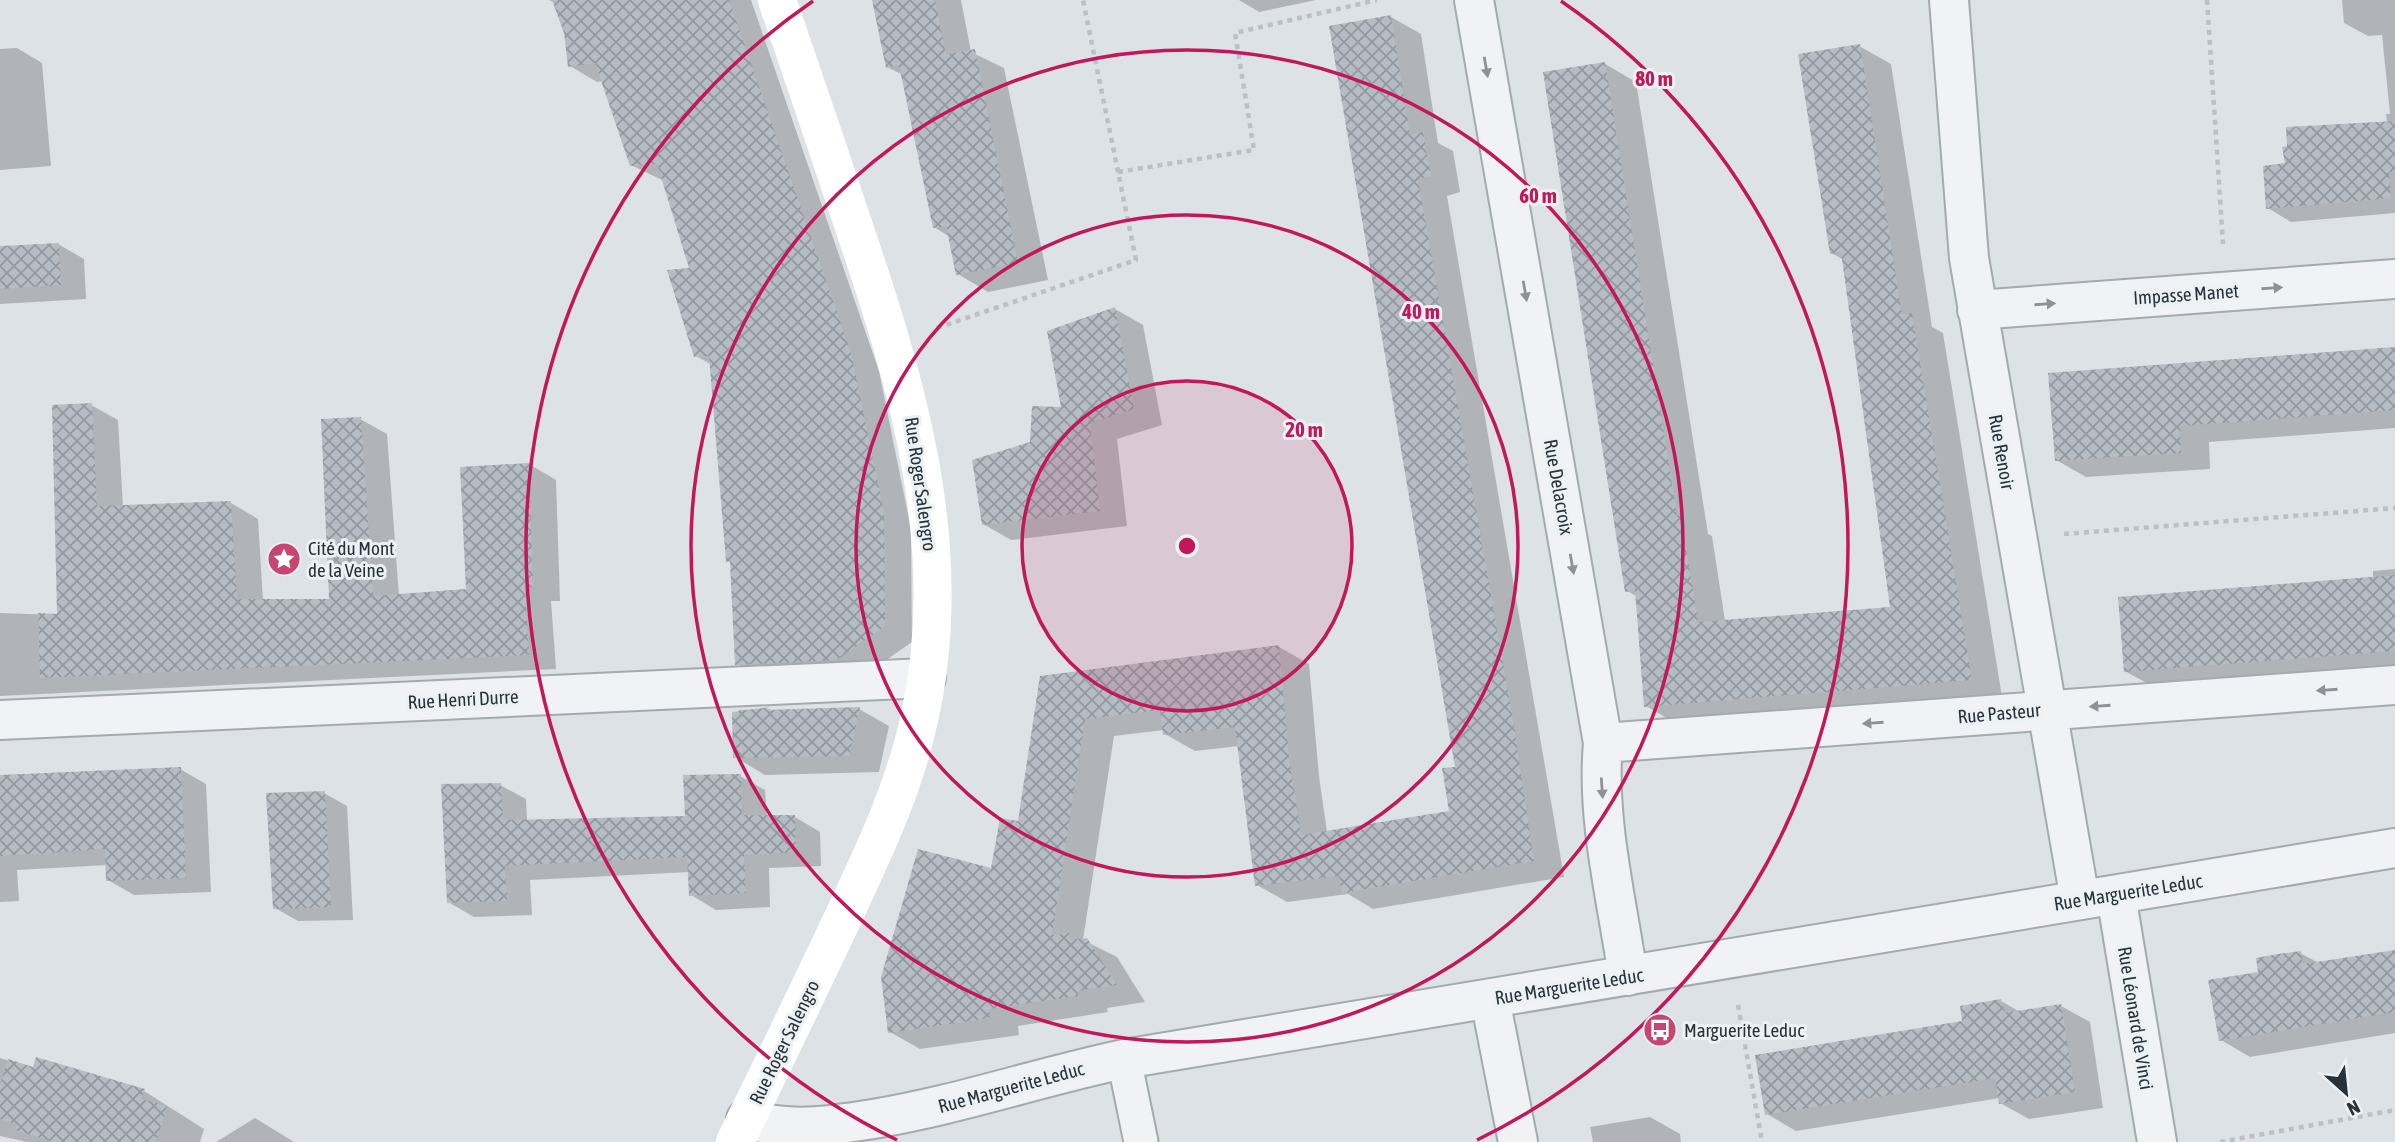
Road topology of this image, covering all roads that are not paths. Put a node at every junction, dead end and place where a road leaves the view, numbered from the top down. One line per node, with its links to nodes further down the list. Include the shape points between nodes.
1 (777, 0): 6 (street, Rue Roger Salengro, via 893,344 908,402 928,507 933,565)
2 (1474, 0): 10 (street, Rue Delacroix, one-way to 10)
3 (1949, 0): 5 (street, Rue Renoir, via 1969,258)
4 (2395, 279): 5 (street, Impasse Manet, one-way to 4)
5 (1978, 310): 8 (street, Rue Renoir)
6 (926, 678): 9 (street, Rue Henri Durre); 16 (street, Rue Roger Salengro, via 914,739 883,831)
7 (2395, 685): 8 (street, Rue Pasteur, one-way to 8)
8 (2048, 709): 10 (street, Rue Pasteur, one-way to 10); 12 (street, Rue Renoir)
9 (0, 720)
10 (1603, 743): 13 (street, Rue Delacroix, one-way to 13, via 1603,807)
11 (2395, 848): 12 (street, Rue Marguerite Leduc)
12 (2098, 897): 13 (street, Rue Marguerite Leduc); 19 (street, Rue Léonard de Vinci)
13 (1628, 976): 14 (street, Rue Marguerite Leduc)
14 (1490, 999): 15 (street, Rue Marguerite Leduc); 18 (street)
15 (1124, 1059): 16 (street, Rue Marguerite Leduc, via 940,1107 833,1125); 17 (lane)
16 (740, 1130)
17 (1141, 1142)
18 (1518, 1142)
19 (2157, 1142)

